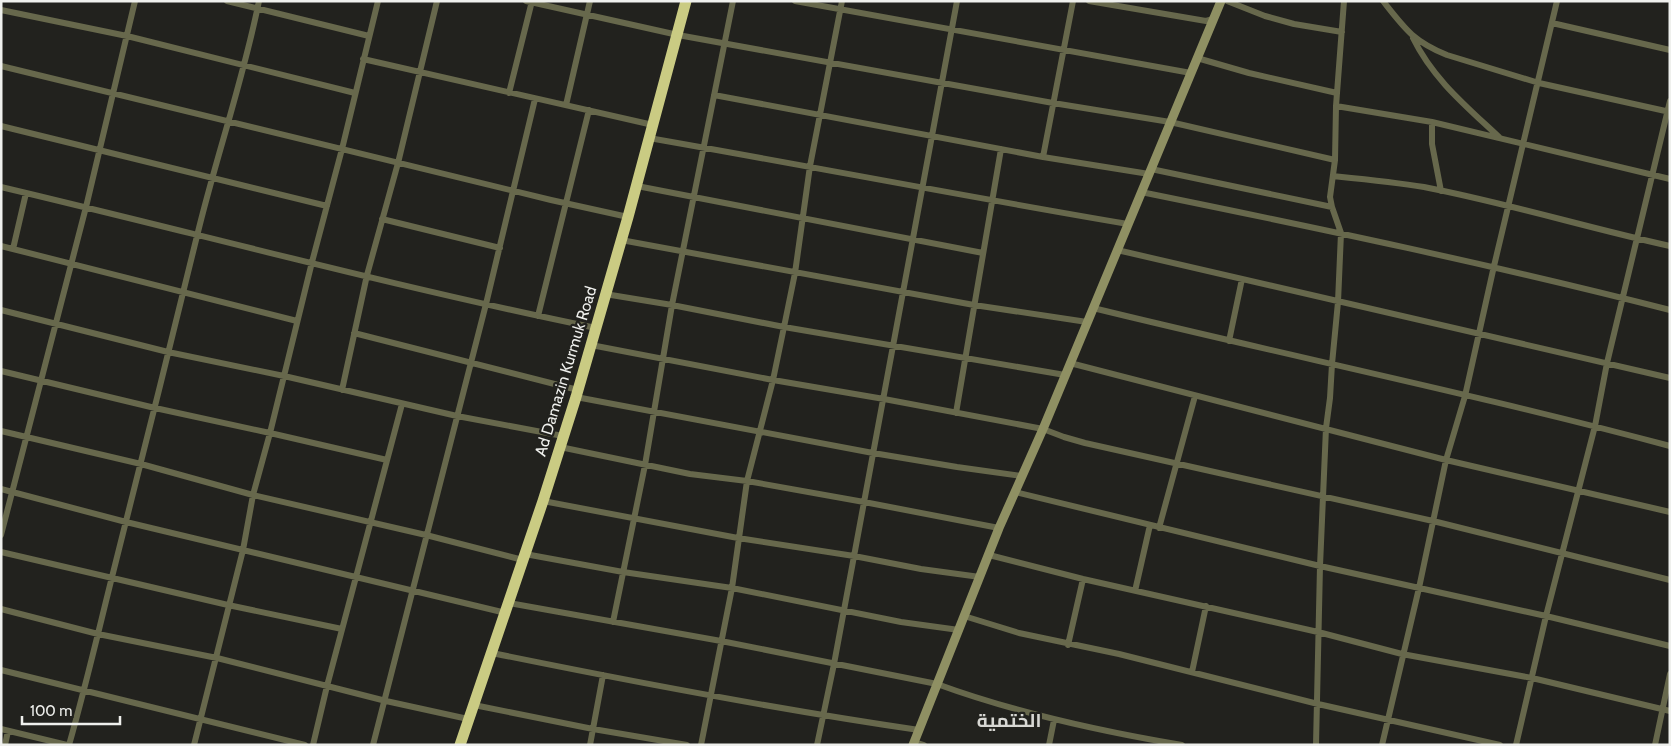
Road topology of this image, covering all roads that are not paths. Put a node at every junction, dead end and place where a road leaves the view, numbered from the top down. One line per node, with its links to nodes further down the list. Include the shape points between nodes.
1 (135, 1): 28 (street)
2 (227, 1): 19 (street)
3 (378, 1): 29 (street)
4 (438, 1): 39 (street)
5 (590, 1): 22 (street)
6 (686, 1): 27 (highway, Ad Damazin Kurmuk Road)
7 (733, 1): 31 (street)
8 (795, 1): 21 (street)
9 (842, 1): 21 (street)
10 (957, 1): 25 (street)
11 (1073, 1): 32 (street)
12 (1089, 1): 23 (street, via 1206,21)
13 (1221, 1): 23 (street)
14 (1228, 1): 26 (street, via 1294,24)
15 (1344, 1): 26 (street)
16 (1383, 1): 30 (street)
17 (1557, 1): 24 (street)
18 (530, 2): 22 (street); 45 (street)
19 (258, 5): 29 (street); 38 (street)
20 (1, 10): 28 (street)
21 (840, 10): 25 (street); 36 (street)
22 (587, 15): 27 (street); 51 (street)
23 (1213, 19): 34 (street)
24 (1552, 23): 33 (street); 42 (street)
25 (952, 30): 32 (street); 41 (street)
26 (1342, 32): 46 (street)
27 (678, 35): 31 (street); 59 (highway, Ad Damazin Kurmuk Road)
28 (127, 36): 38 (street); 43 (street)
29 (369, 36): 35 (street)
30 (1412, 37): 42 (street, via 1446,55); 63 (street, via 1446,88)
31 (724, 42): 36 (street); 47 (street)
32 (1064, 49): 40 (street); 50 (street)
33 (1670, 50)
34 (1197, 58): 40 (street); 46 (street)
35 (363, 59): 39 (street); 44 (street)
36 (830, 62): 41 (street); 55 (street)
37 (1, 66): 43 (street)
38 (243, 66): 44 (street); 56 (street)
39 (420, 73): 45 (street); 71 (street)
40 (1191, 73): 57 (street)
41 (942, 82): 50 (street); 61 (street)
42 (1538, 82): 54 (street); 64 (street)
43 (113, 93): 56 (street); 68 (street)
44 (355, 93): 66 (street)
45 (509, 93): 48 (street)
46 (1337, 93): 52 (street)
47 (714, 95): 55 (street); 65 (street)
48 (535, 99): 51 (street); 81 (street)
49 (1670, 101): 54 (street)
50 (1054, 103): 57 (street); 69 (street)
51 (566, 106): 53 (street)
52 (1336, 106): 58 (street); 70 (street)
53 (589, 110): 59 (street); 87 (street)
54 (1669, 111): 75 (street)
55 (820, 115): 61 (street); 72 (street)
56 (229, 121): 66 (street); 76 (street)
57 (1170, 122): 70 (street); 73 (street)
58 (1432, 122): 63 (street); 82 (street, via 1434,163)
59 (653, 125): 62 (highway, Ad Damazin Kurmuk Road)
60 (1, 126): 68 (street)
61 (932, 136): 67 (street); 80 (street)
62 (649, 138): 65 (street); 78 (highway, Ad Damazin Kurmuk Road)
63 (1500, 139): 64 (street)
64 (1523, 145): 75 (street); 89 (street)
65 (704, 148): 72 (street); 85 (street)
66 (342, 149): 71 (street); 88 (street)
67 (1001, 149): 69 (street); 86 (street)
68 (99, 150): 76 (street); 90 (street)
69 (1043, 157): 73 (street)
70 (1335, 160): 74 (street)
71 (398, 163): 81 (street); 94 (street)
72 (810, 166): 80 (street); 93 (street)
73 (1150, 172): 83 (street); 91 (street)
74 (1333, 176): 82 (street); 91 (street)
75 (1652, 176): 77 (street); 98 (street)
76 (212, 178): 88 (street); 97 (street)
77 (1670, 179)
78 (637, 186): 85 (street); 92 (highway, Ad Damazin Kurmuk Road)
79 (1, 187): 84 (street)
80 (923, 188): 86 (street); 100 (street)
81 (514, 191): 87 (street); 103 (street)
82 (1441, 191): 89 (street)
83 (1141, 192): 95 (street); 96 (street)
84 (26, 193): 90 (street); 104 (street)
85 (694, 198): 93 (street); 106 (street)
86 (992, 201): 95 (street); 107 (street)
87 (566, 204): 92 (street); 125 (street)
88 (327, 206): 108 (street)
89 (1508, 206): 98 (street); 110 (street)
90 (86, 207): 97 (street); 109 (street)
91 (1332, 207): 96 (street)
92 (628, 217): 99 (highway, Ad Damazin Kurmuk Road)
93 (802, 218): 100 (street); 111 (street)
94 (382, 219): 103 (street); 112 (street)
95 (1128, 224): 105 (street)
96 (1341, 233): 110 (street); 118 (street)
97 (197, 236): 108 (street); 114 (street)
98 (1637, 239): 102 (street); 117 (street)
99 (621, 240): 106 (street); 116 (highway, Ad Damazin Kurmuk Road)
100 (913, 240): 107 (street); 115 (street)
101 (1, 246): 104 (street)
102 (1670, 246)
103 (500, 248): 119 (street)
104 (14, 250): 109 (street)
105 (1117, 250): 113 (street); 122 (street)
106 (682, 253): 111 (street); 120 (street)
107 (983, 254): 121 (street)
108 (312, 262): 112 (street); 126 (street)
109 (71, 264): 114 (street); 128 (street)
110 (1494, 266): 117 (street); 132 (street)
111 (795, 274): 115 (street); 129 (street)
112 (367, 276): 119 (street); 131 (street)
113 (1242, 279): 118 (street); 133 (street)
114 (184, 293): 126 (street); 136 (street)
115 (903, 293): 121 (street); 135 (street)
116 (605, 294): 120 (street); 130 (highway, Ad Damazin Kurmuk Road)
117 (1623, 298): 124 (street); 141 (street)
118 (1338, 302): 132 (street); 142 (street)
119 (486, 304): 125 (street); 139 (street)
120 (672, 305): 129 (street); 138 (street)
121 (974, 305): 127 (street); 137 (street)
122 (1093, 308): 127 (street); 133 (street)
123 (1, 310): 128 (street)
124 (1670, 310)
125 (538, 316): 130 (street)
126 (297, 321): 145 (street)
127 (1087, 322): 140 (street)
128 (55, 324): 136 (street); 147 (street)
129 (784, 327): 135 (street); 148 (street)
130 (596, 328): 134 (highway, Ad Damazin Kurmuk Road)
131 (354, 333): 139 (street); 149 (street)
132 (1480, 333): 141 (street); 152 (street)
133 (1229, 341): 142 (street)
134 (591, 345): 138 (street); 150 (highway, Ad Damazin Kurmuk Road)
135 (894, 345): 137 (street); 153 (street)
136 (168, 352): 145 (street); 155 (street)
137 (964, 358): 144 (street); 157 (street)
138 (662, 359): 148 (street); 156 (street)
139 (471, 363): 150 (street); 158 (street)
140 (1070, 363): 144 (street); 151 (street)
141 (1607, 363): 146 (street); 159 (street)
142 (1332, 364): 152 (street); 160 (street)
143 (1, 371): 147 (street)
144 (1065, 375): 161 (street)
145 (284, 376): 149 (street); 164 (street)
146 (1670, 378)
147 (41, 380): 155 (street); 165 (street)
148 (773, 380): 153 (street); 163 (street)
149 (342, 390): 154 (street)
150 (577, 393): 156 (street); 166 (highway, Ad Damazin Kurmuk Road)
151 (1196, 396): 160 (street); 172 (street)
152 (1465, 396): 159 (street); 170 (street)
153 (884, 399): 157 (street); 168 (street)
154 (402, 404): 158 (street); 169 (street)
155 (155, 408): 164 (street); 171 (street)
156 (653, 412): 163 (street); 173 (street)
157 (956, 412): 161 (street)
158 (457, 416): 166 (street); 193 (street)
159 (1595, 426): 167 (street); 177 (street)
160 (1326, 428): 170 (street); 181 (street)
161 (1043, 429): 172 (street); 174 (street)
162 (1, 431): 165 (street)
163 (760, 432): 168 (street); 175 (street)
164 (270, 433): 169 (street); 180 (street)
165 (28, 437): 171 (street); 178 (street)
166 (561, 442): 173 (street); 182 (highway, Ad Damazin Kurmuk Road)
167 (1670, 446)
168 (873, 453): 174 (street); 183 (street)
169 (387, 460): 188 (street)
170 (1446, 460): 177 (street); 186 (street)
171 (141, 464): 180 (street); 187 (street)
172 (1177, 464): 181 (street); 191 (street)
173 (645, 465): 175 (street); 185 (street)
174 (1022, 476): 179 (street)
175 (746, 481): 183 (street); 194 (street)
176 (1, 489): 178 (street)
177 (1578, 491): 184 (street); 197 (street)
178 (13, 492): 187 (street); 192 (street)
179 (1015, 492): 189 (street); 190 (street)
180 (253, 495): 188 (street); 195 (street)
181 (1323, 496): 186 (street); 201 (street)
182 (543, 501): 185 (street); 200 (highway, Ad Damazin Kurmuk Road)
183 (864, 502): 190 (street); 199 (street)
184 (1670, 512)
185 (634, 518): 194 (street); 202 (street)
186 (1434, 521): 197 (street); 209 (street)
187 (126, 522): 195 (street); 203 (street)
188 (371, 522): 193 (street); 204 (street)
189 (1150, 525): 191 (street); 211 (street)
190 (999, 528): 198 (street)
191 (1159, 528): 201 (street)
192 (1, 535)
193 (426, 535): 200 (street); 210 (street)
194 (738, 538): 199 (street); 208 (street)
195 (243, 550): 204 (street); 212 (street)
196 (1, 552): 203 (street)
197 (1562, 552): 207 (street); 218 (street)
198 (989, 555): 205 (street); 206 (street)
199 (854, 556): 205 (street); 216 (street)
200 (524, 557): 202 (street); 214 (highway, Ad Damazin Kurmuk Road)
201 (1320, 566): 209 (street); 222 (street)
202 (623, 572): 208 (street); 219 (street)
203 (112, 577): 212 (street); 223 (street)
204 (356, 577): 210 (street); 220 (street)
205 (980, 577): 217 (street)
206 (1083, 579): 211 (street); 225 (street)
207 (1670, 580)
208 (732, 588): 216 (street); 224 (street)
209 (1420, 588): 218 (street); 228 (street)
210 (412, 590): 214 (street); 240 (street)
211 (1136, 591): 213 (street)
212 (228, 604): 220 (street); 229 (street)
213 (1206, 606): 222 (street); 232 (street)
214 (508, 608): 219 (street); 227 (highway, Ad Damazin Kurmuk Road)
215 (1, 609): 223 (street)
216 (844, 610): 221 (street); 230 (street)
217 (964, 616): 221 (street); 225 (street)
218 (1546, 616): 226 (street); 235 (street)
219 (612, 622): 224 (street)
220 (342, 628): 237 (street)
221 (959, 630): 236 (street)
222 (1318, 632): 228 (street); 241 (street)
223 (98, 634): 229 (street); 238 (street)
224 (721, 642): 230 (street); 239 (street)
225 (1068, 645): 232 (street)
226 (1670, 646)
227 (492, 653): 234 (street); 242 (highway, Ad Damazin Kurmuk Road)
228 (1402, 654): 235 (street); 246 (street)
229 (217, 658): 237 (street); 247 (street)
230 (834, 664): 236 (street); 245 (street)
231 (1, 670): 238 (street)
232 (1192, 672): 241 (street)
233 (1670, 674): 243 (street)
234 (603, 675): 239 (street); 250 (street)
235 (1532, 678): 243 (street); 272 (street)
236 (937, 684): 249 (street); 252 (street)
237 (327, 686): 240 (street); 259 (street)
238 (84, 691): 247 (street); 256 (street)
239 (711, 696): 245 (street); 264 (street)
240 (386, 701): 248 (street); 260 (street)
241 (1318, 704): 246 (street); 269 (street)
242 (474, 705): 248 (highway, Ad Damazin Kurmuk Road); 250 (street)
243 (1662, 709): 244 (street); 273 (street)
244 (1670, 710)
245 (822, 716): 252 (street); 265 (street)
246 (1387, 719): 270 (street); 271 (street)
247 (201, 720): 257 (street); 258 (street)
248 (468, 720): 261 (highway, Ad Damazin Kurmuk Road)
249 (1054, 720): 253 (street); 267 (street)
250 (593, 729): 262 (street); 263 (street)
251 (5, 730): 255 (street); 256 (street)
252 (919, 730): 254 (street)
253 (1151, 742): 268 (street)
254 (913, 743): 266 (street)
255 (5, 745)
256 (68, 745)
257 (194, 745)
258 (305, 745)
259 (313, 745)
260 (374, 745)
261 (460, 745)
262 (590, 745)
263 (687, 745)
264 (701, 745)
265 (817, 745)
266 (924, 745)
267 (1049, 745)
268 (1182, 745)
269 (1316, 745)
270 (1382, 745)
271 (1500, 745)
272 (1516, 745)
273 (1655, 745)

